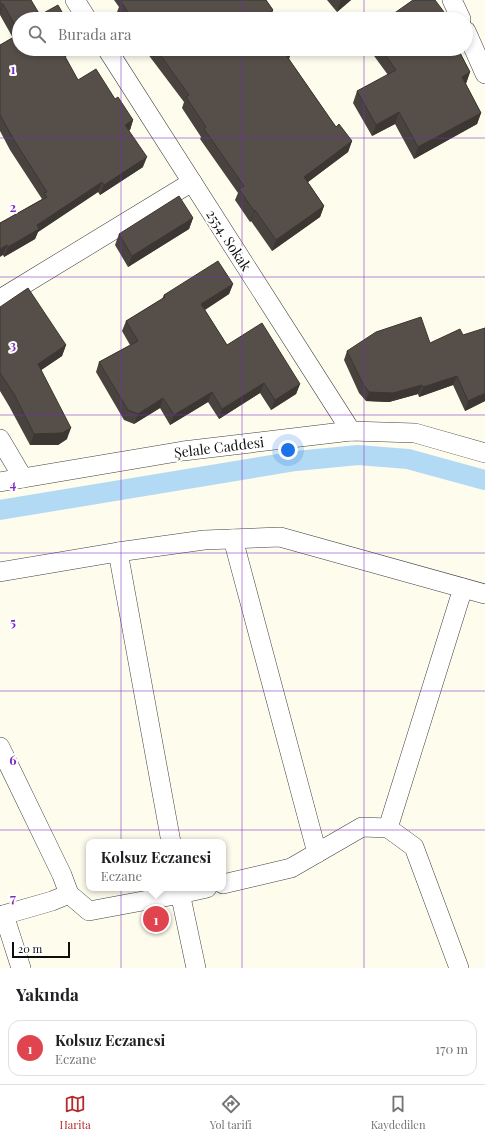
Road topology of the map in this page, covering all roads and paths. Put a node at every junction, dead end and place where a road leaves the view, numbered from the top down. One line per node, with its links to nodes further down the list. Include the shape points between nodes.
1 (75, 0): 3 (street)
2 (452, 0): 4 (street)
3 (83, 12)
4 (458, 12)
5 (473, 47): 7 (street)
6 (111, 56): 8 (street, 2554. Sokak)
7 (485, 74)
8 (192, 182): 9 (street); 10 (street, 2554. Sokak)
9 (0, 299)
10 (351, 431): 12 (street, Şelale Caddesi, via 415,433); 13 (street, Şelale Caddesi, via 183,451)
11 (0, 439): 13 (street)
12 (485, 453)
13 (23, 478): 14 (street, Şelale Caddesi)
14 (0, 482)
15 (233, 539): 16 (street, via 204,540); 18 (street, via 280,537); 23 (street)
16 (118, 552): 17 (street); 22 (street)
17 (0, 572)
18 (463, 588): 19 (street); 21 (street)
19 (485, 594)
20 (0, 747): 26 (street)
21 (388, 828): 23 (street, via 362,827); 30 (street, via 414,847)
22 (170, 839)
23 (317, 853): 24 (street, via 291,868)
24 (226, 883)
25 (180, 891): 26 (street, via 89,911); 29 (street)
26 (69, 894): 27 (street)
27 (2, 916): 28 (street)
28 (21, 968)
29 (196, 968)
30 (458, 968)

